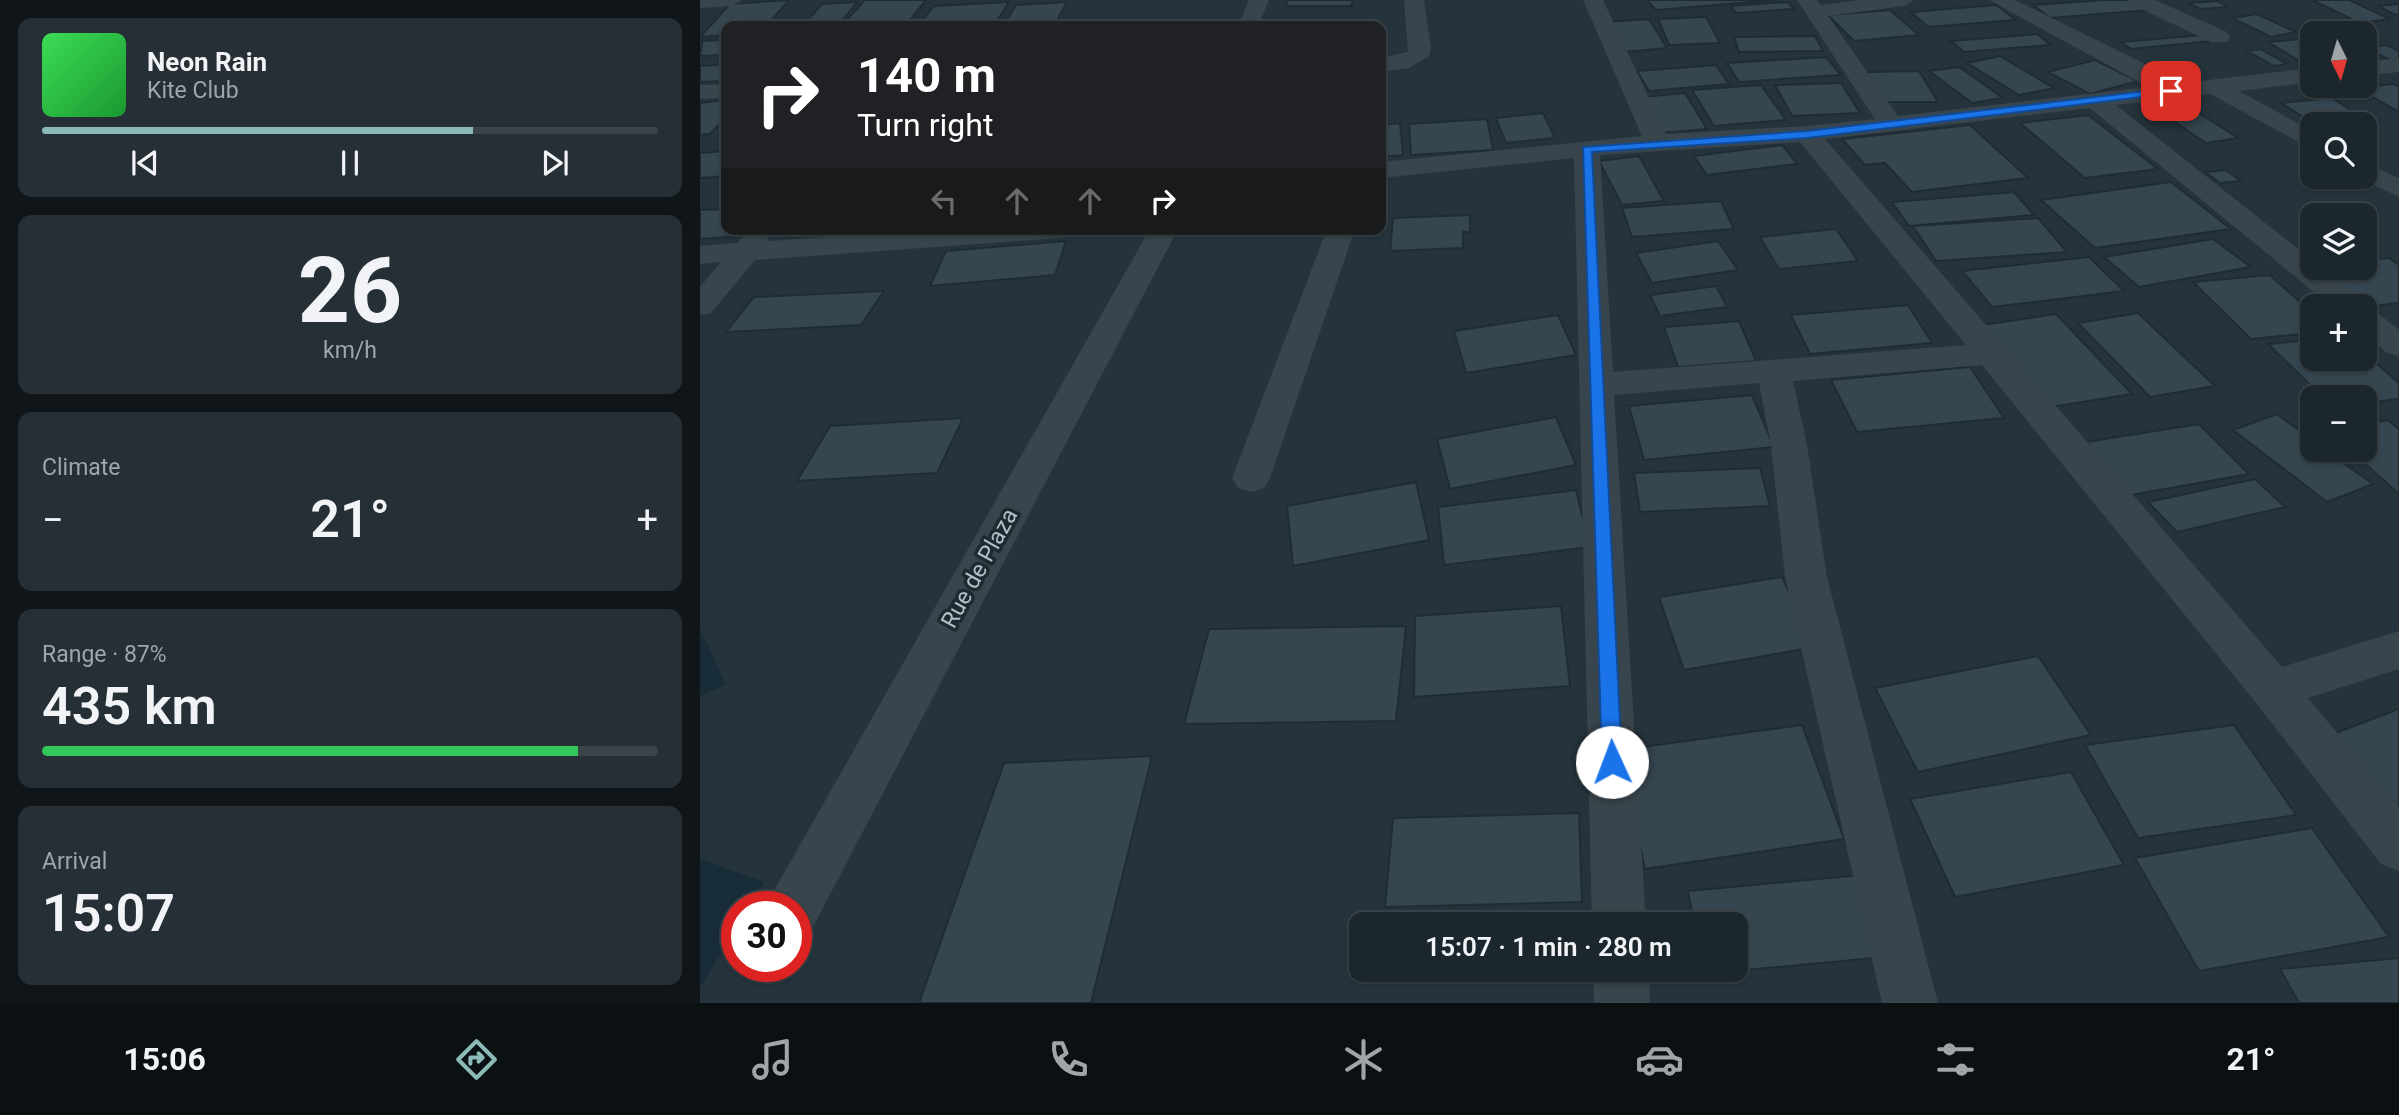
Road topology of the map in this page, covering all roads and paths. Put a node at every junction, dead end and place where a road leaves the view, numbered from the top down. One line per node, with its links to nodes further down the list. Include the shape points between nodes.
1 (733, 0): 8 (street)
2 (1259, 0): 10 (street)
3 (1414, 0): 12 (street, via 1418,56)
4 (1593, 0): 24 (street)
5 (1904, 0): 9 (street)
6 (1999, 0): 18 (street)
7 (2138, 0): 11 (street)
8 (700, 2)
9 (1811, 6): 21 (street)
10 (1250, 21)
11 (2219, 37)
12 (1386, 64)
13 (2399, 65): 14 (street)
14 (2377, 68)
15 (2300, 76): 16 (street)
16 (2213, 86): 18 (street); 23 (street)
17 (721, 91): 19 (street)
18 (2171, 91): 20 (street)
19 (700, 92)
20 (2095, 100): 21 (street); 35 (street)
21 (1890, 123): 22 (street)
22 (1807, 134): 24 (street); 39 (street)
23 (2300, 134)
24 (1657, 142): 25 (street)
25 (1587, 149): 26 (street); 41 (street)
26 (1386, 169)
27 (2377, 177): 28 (street)
28 (2399, 189)
29 (761, 235): 33 (street)
30 (981, 235): 33 (street)
31 (1161, 235): 46 (street, Rue de Plaza)
32 (1339, 235): 42 (street)
33 (745, 253): 34 (street); 36 (street)
34 (700, 255)
35 (2335, 294)
36 (700, 306)
37 (2377, 328): 38 (street)
38 (2399, 346)
39 (1992, 354): 40 (street); 44 (street)
40 (1774, 371): 41 (street); 50 (street, via 1806,577)
41 (1597, 385): 47 (street)
42 (1251, 478)
43 (2399, 650): 44 (street)
44 (2273, 690): 45 (street)
45 (2399, 846)
46 (803, 891)
47 (1619, 912)
48 (1621, 982): 49 (street)
49 (1622, 1003)
50 (1910, 1003)

